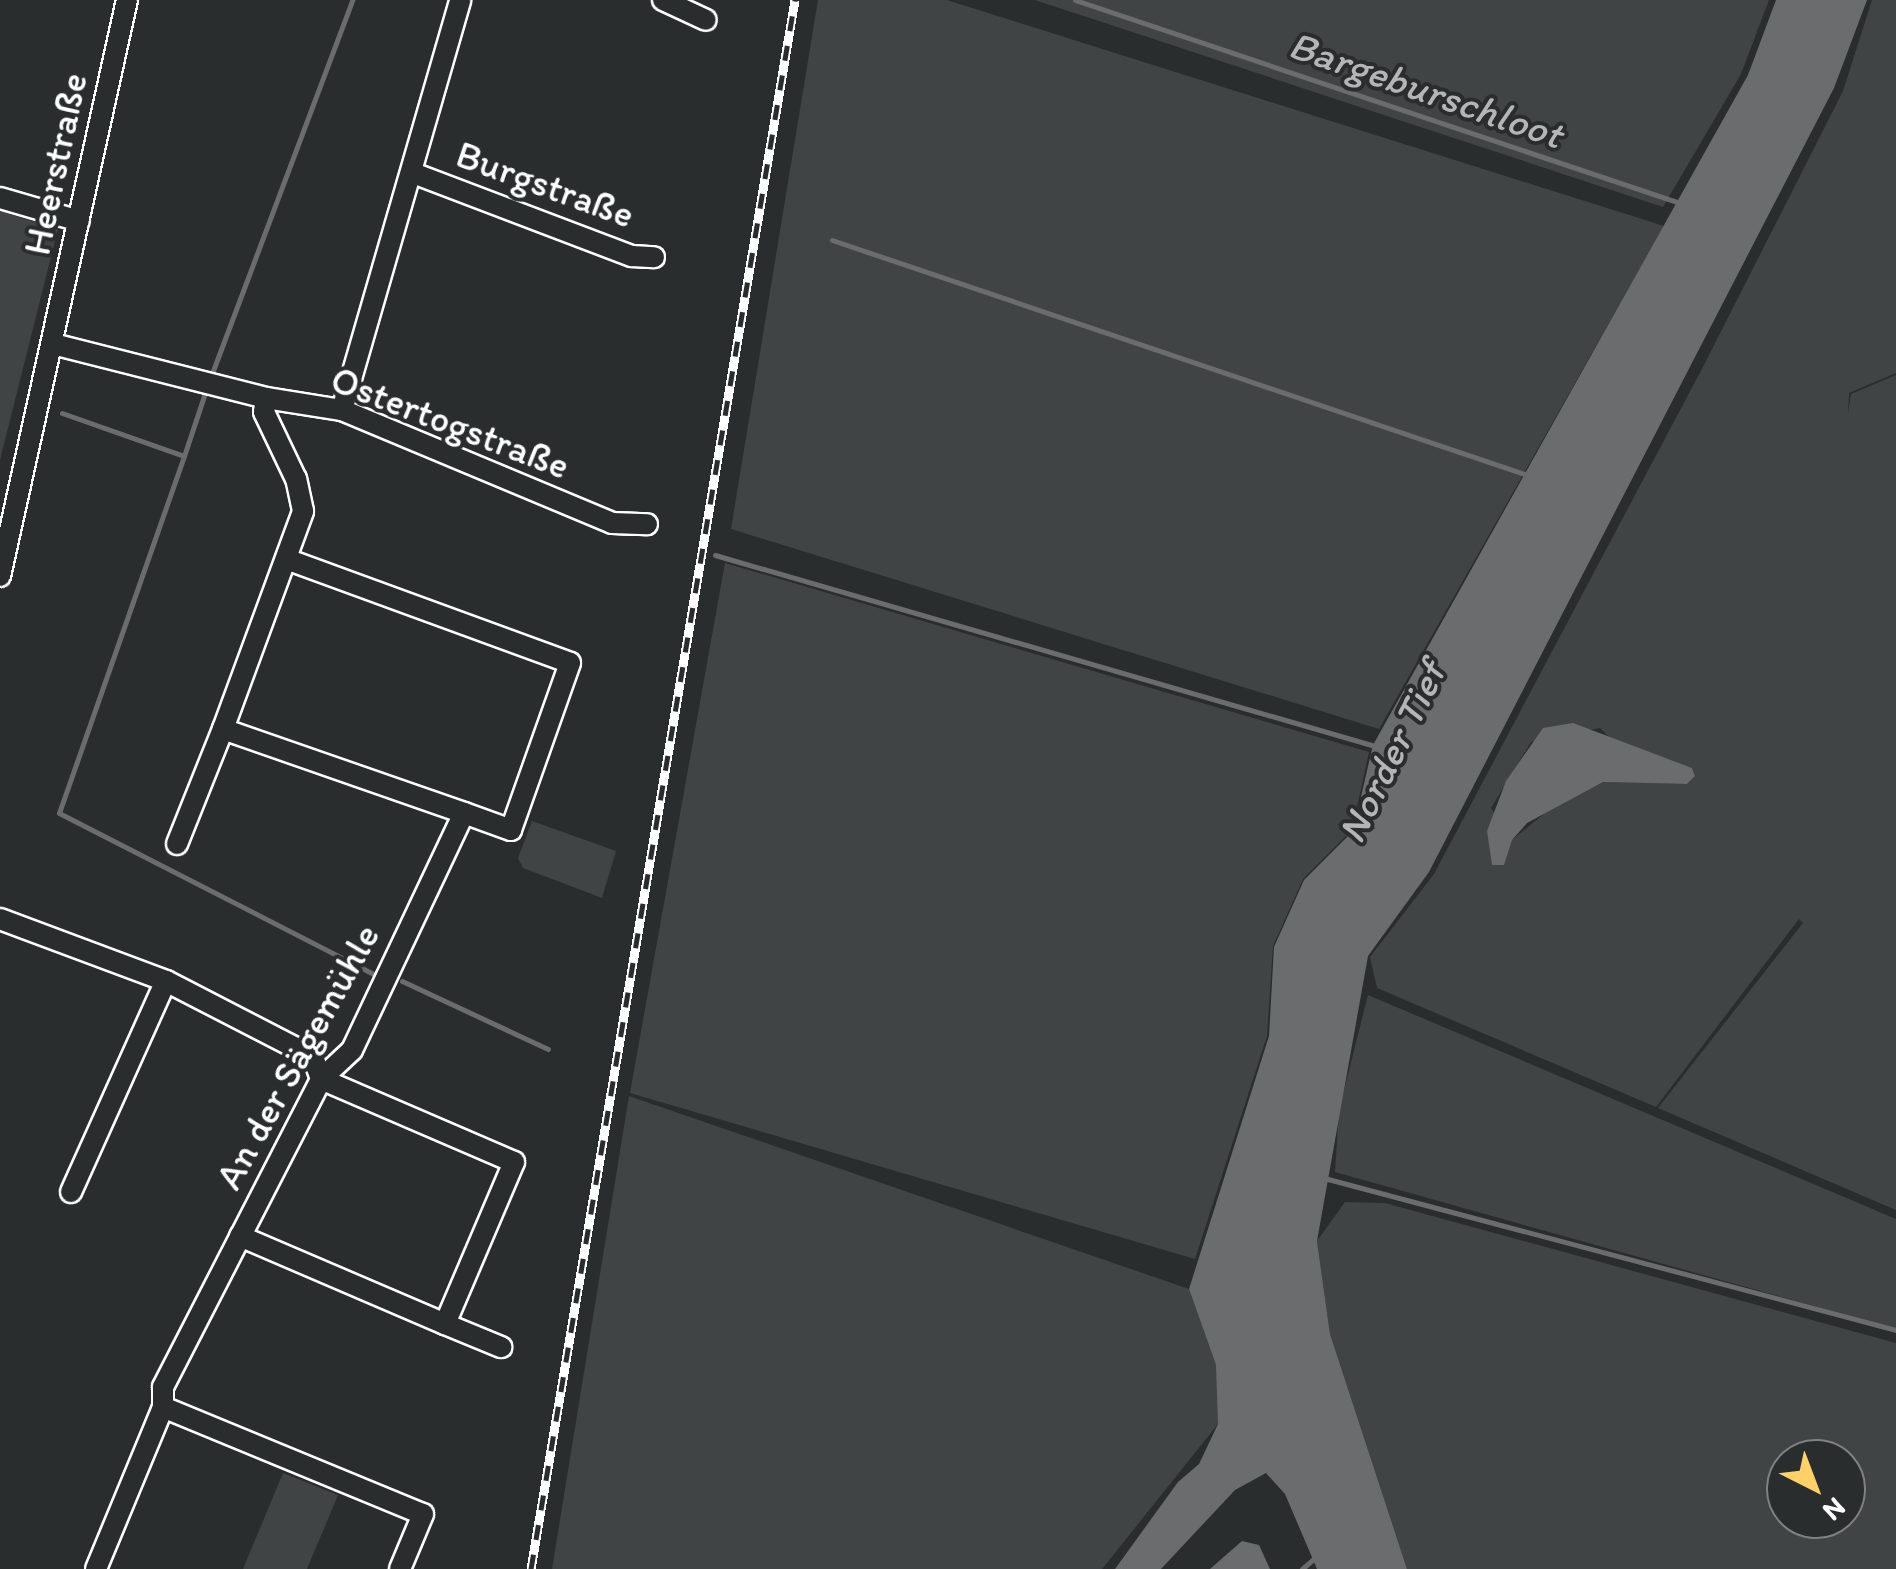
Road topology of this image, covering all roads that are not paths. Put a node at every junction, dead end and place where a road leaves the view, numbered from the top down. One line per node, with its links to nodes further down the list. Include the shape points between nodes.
1 (128, 0): 7 (street, Heerstraße)
2 (460, 0): 5 (street)
3 (664, 0): 4 (street)
4 (706, 20)
5 (413, 173): 8 (street, Burgstraße, via 632,256); 11 (street)
6 (0, 198): 7 (street)
7 (79, 221): 9 (street, Heerstraße)
8 (654, 257)
9 (53, 344): 10 (street, Ostertogstraße); 14 (street, Heerstraße)
10 (266, 398): 11 (street, Ostertogstraße); 13 (street, via 264,412 296,479 303,511)
11 (342, 410): 12 (street, Ostertogstraße, via 612,523)
12 (647, 524)
13 (289, 560): 15 (street); 16 (street, via 570,663 511,830)
14 (0, 576)
15 (223, 729): 16 (street); 17 (street)
16 (464, 813): 20 (street, An der Sägemühle, via 352,1050)
17 (177, 844)
18 (0, 919): 19 (street)
19 (166, 981): 20 (street, via 313,1057); 21 (street)
20 (321, 1080): 22 (street, An der Sägemühle); 23 (street, via 514,1162)
21 (71, 1192)
22 (240, 1236): 23 (street); 25 (street, An der Sägemühle, via 163,1386)
23 (445, 1324): 24 (street)
24 (501, 1347)
25 (163, 1408): 26 (street, An der Sägemühle); 27 (street, via 423,1514)
26 (103, 1567)
27 (400, 1569)

